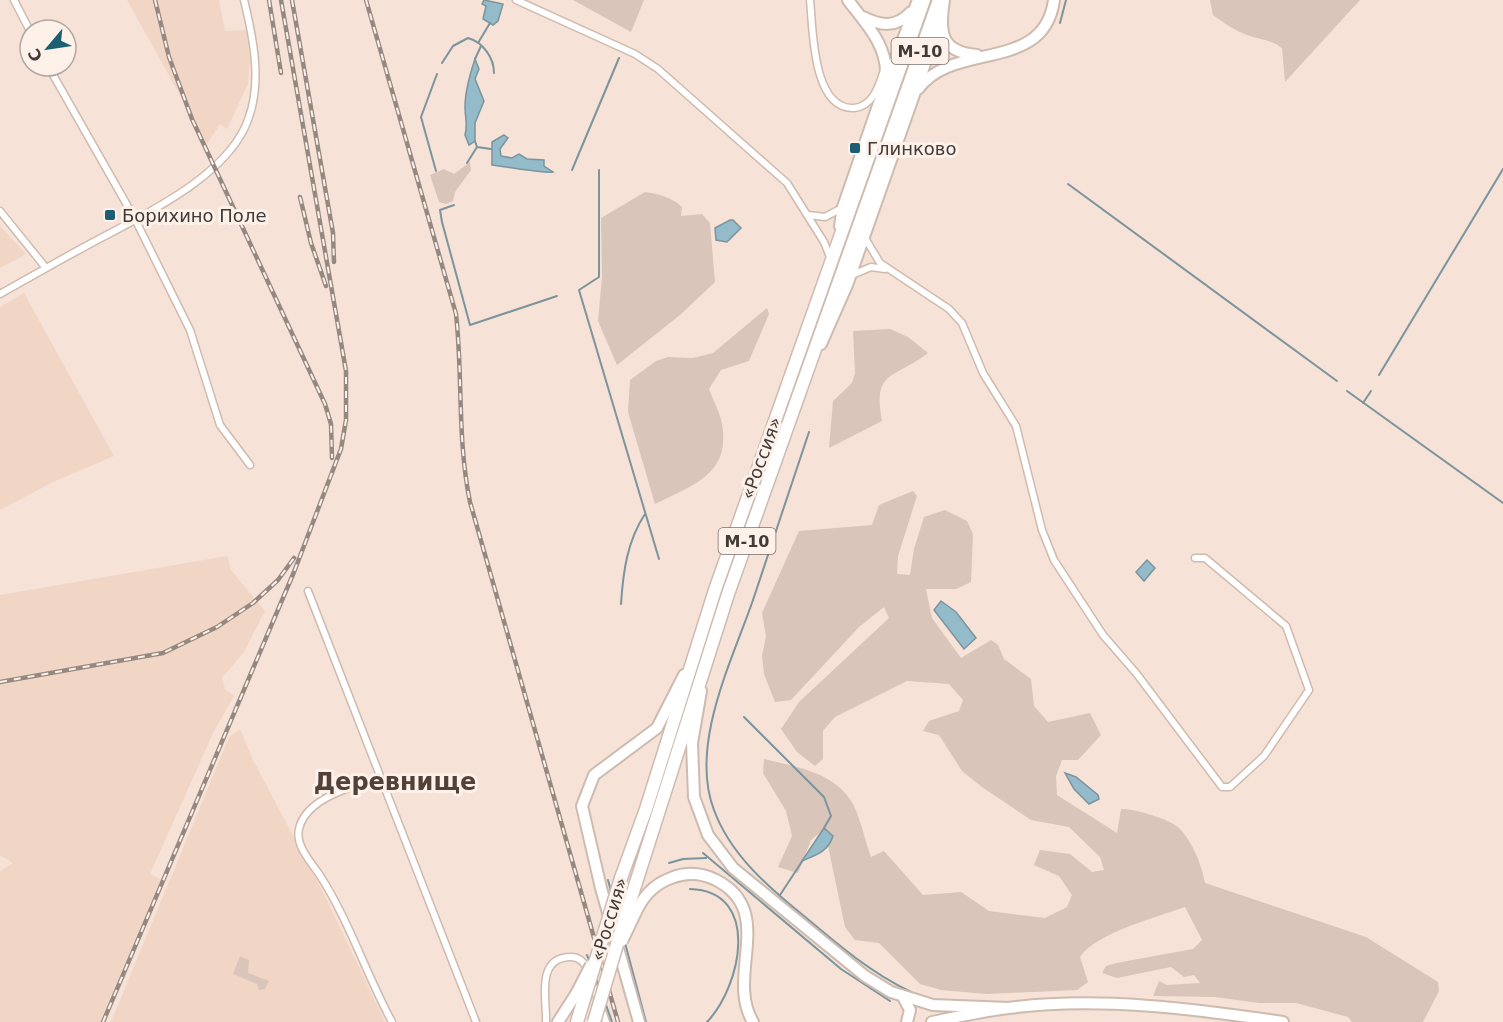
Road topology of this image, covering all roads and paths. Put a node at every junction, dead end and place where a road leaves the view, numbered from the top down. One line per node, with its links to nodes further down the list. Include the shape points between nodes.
1 (14, 0): 13 (street)
2 (244, 0): 25 (street, via 256,84 246,127 214,166)
3 (516, 0): 24 (street, via 635,54 658,69 787,183)
4 (810, 0): 16 (street, via 818,67 831,99 848,107 865,104 874,96)
5 (848, 0): 12 (main road)
6 (918, 0): 11 (main road)
7 (924, 0): 27 (highway, «Россия» / М-10)
8 (939, 0): 21 (highway, «Россия» / М-10)
9 (944, 0): 14 (main road)
10 (1054, 0): 15 (main road, via 1047,22 1032,40 1010,51)
11 (912, 10): 12 (main road, via 902,20 888,25); 18 (main road)
12 (863, 17): 16 (main road)
13 (23, 18)
14 (941, 18): 15 (main road, via 949,46 962,53); 19 (main road)
15 (984, 56): 19 (main road, via 939,70 922,83)
16 (886, 64): 18 (main road)
17 (55, 78): 25 (street)
18 (886, 85): 22 (main road)
19 (912, 98): 20 (main road)
20 (901, 129): 21 (main road); 26 (main road)
21 (876, 175): 33 (highway, «Россия» / М-10)
22 (843, 207): 24 (street, via 825,218); 27 (main road)
23 (0, 211): 29 (street)
24 (805, 213): 28 (street, via 827,248)
25 (135, 219): 29 (street); 34 (street, via 190,330 220,425)
26 (865, 234): 30 (street, via 872,254); 31 (main road)
27 (836, 252): 28 (highway, «Россия» / М-10)
28 (830, 267): 37 (highway, «Россия» / М-10, via 742,511)
29 (46, 268): 32 (street)
30 (888, 270): 31 (street, via 872,267); 35 (street, via 949,309 962,323 983,373 1016,426 1042,531 1054,560 1103,635 1226,788 1264,756 1309,690 1286,627 1205,558)
31 (850, 277): 33 (main road, via 834,320)
32 (0, 294)
33 (810, 366): 37 (highway, «Россия» / М-10)
34 (250, 465)
35 (1195, 558)
36 (308, 591): 38 (street)
37 (702, 650): 39 (highway, «Россия» / М-10); 40 (highway, «Россия» / М-10, bridge); 41 (main road, via 691,767 697,807 708,835 726,860 759,890 866,976); 50 (main road, via 657,728 594,775 582,806)
38 (380, 777): 43 (street, via 316,804 299,827 298,836); 44 (street)
39 (630, 915): 48 (highway, «Россия» / М-10, bridge); 51 (main road, via 650,891 676,876 706,876 730,890 742,906 747,922 743,989)
40 (580, 996): 46 (main road); 47 (highway, «Россия» / М-10)
41 (903, 997): 42 (main road, via 940,1006); 52 (main road, via 910,1010)
42 (1009, 1008): 53 (main road); 54 (main road, via 1105,1005)
43 (392, 1022)
44 (476, 1022)
45 (546, 1022): 49 (street, via 545,976 555,962 573,957 586,966)
46 (558, 1022)
47 (577, 1022)
48 (594, 1022)
49 (606, 1022)
50 (639, 1022)
51 (753, 1022)
52 (907, 1022)
53 (932, 1022)
54 (1283, 1022)

